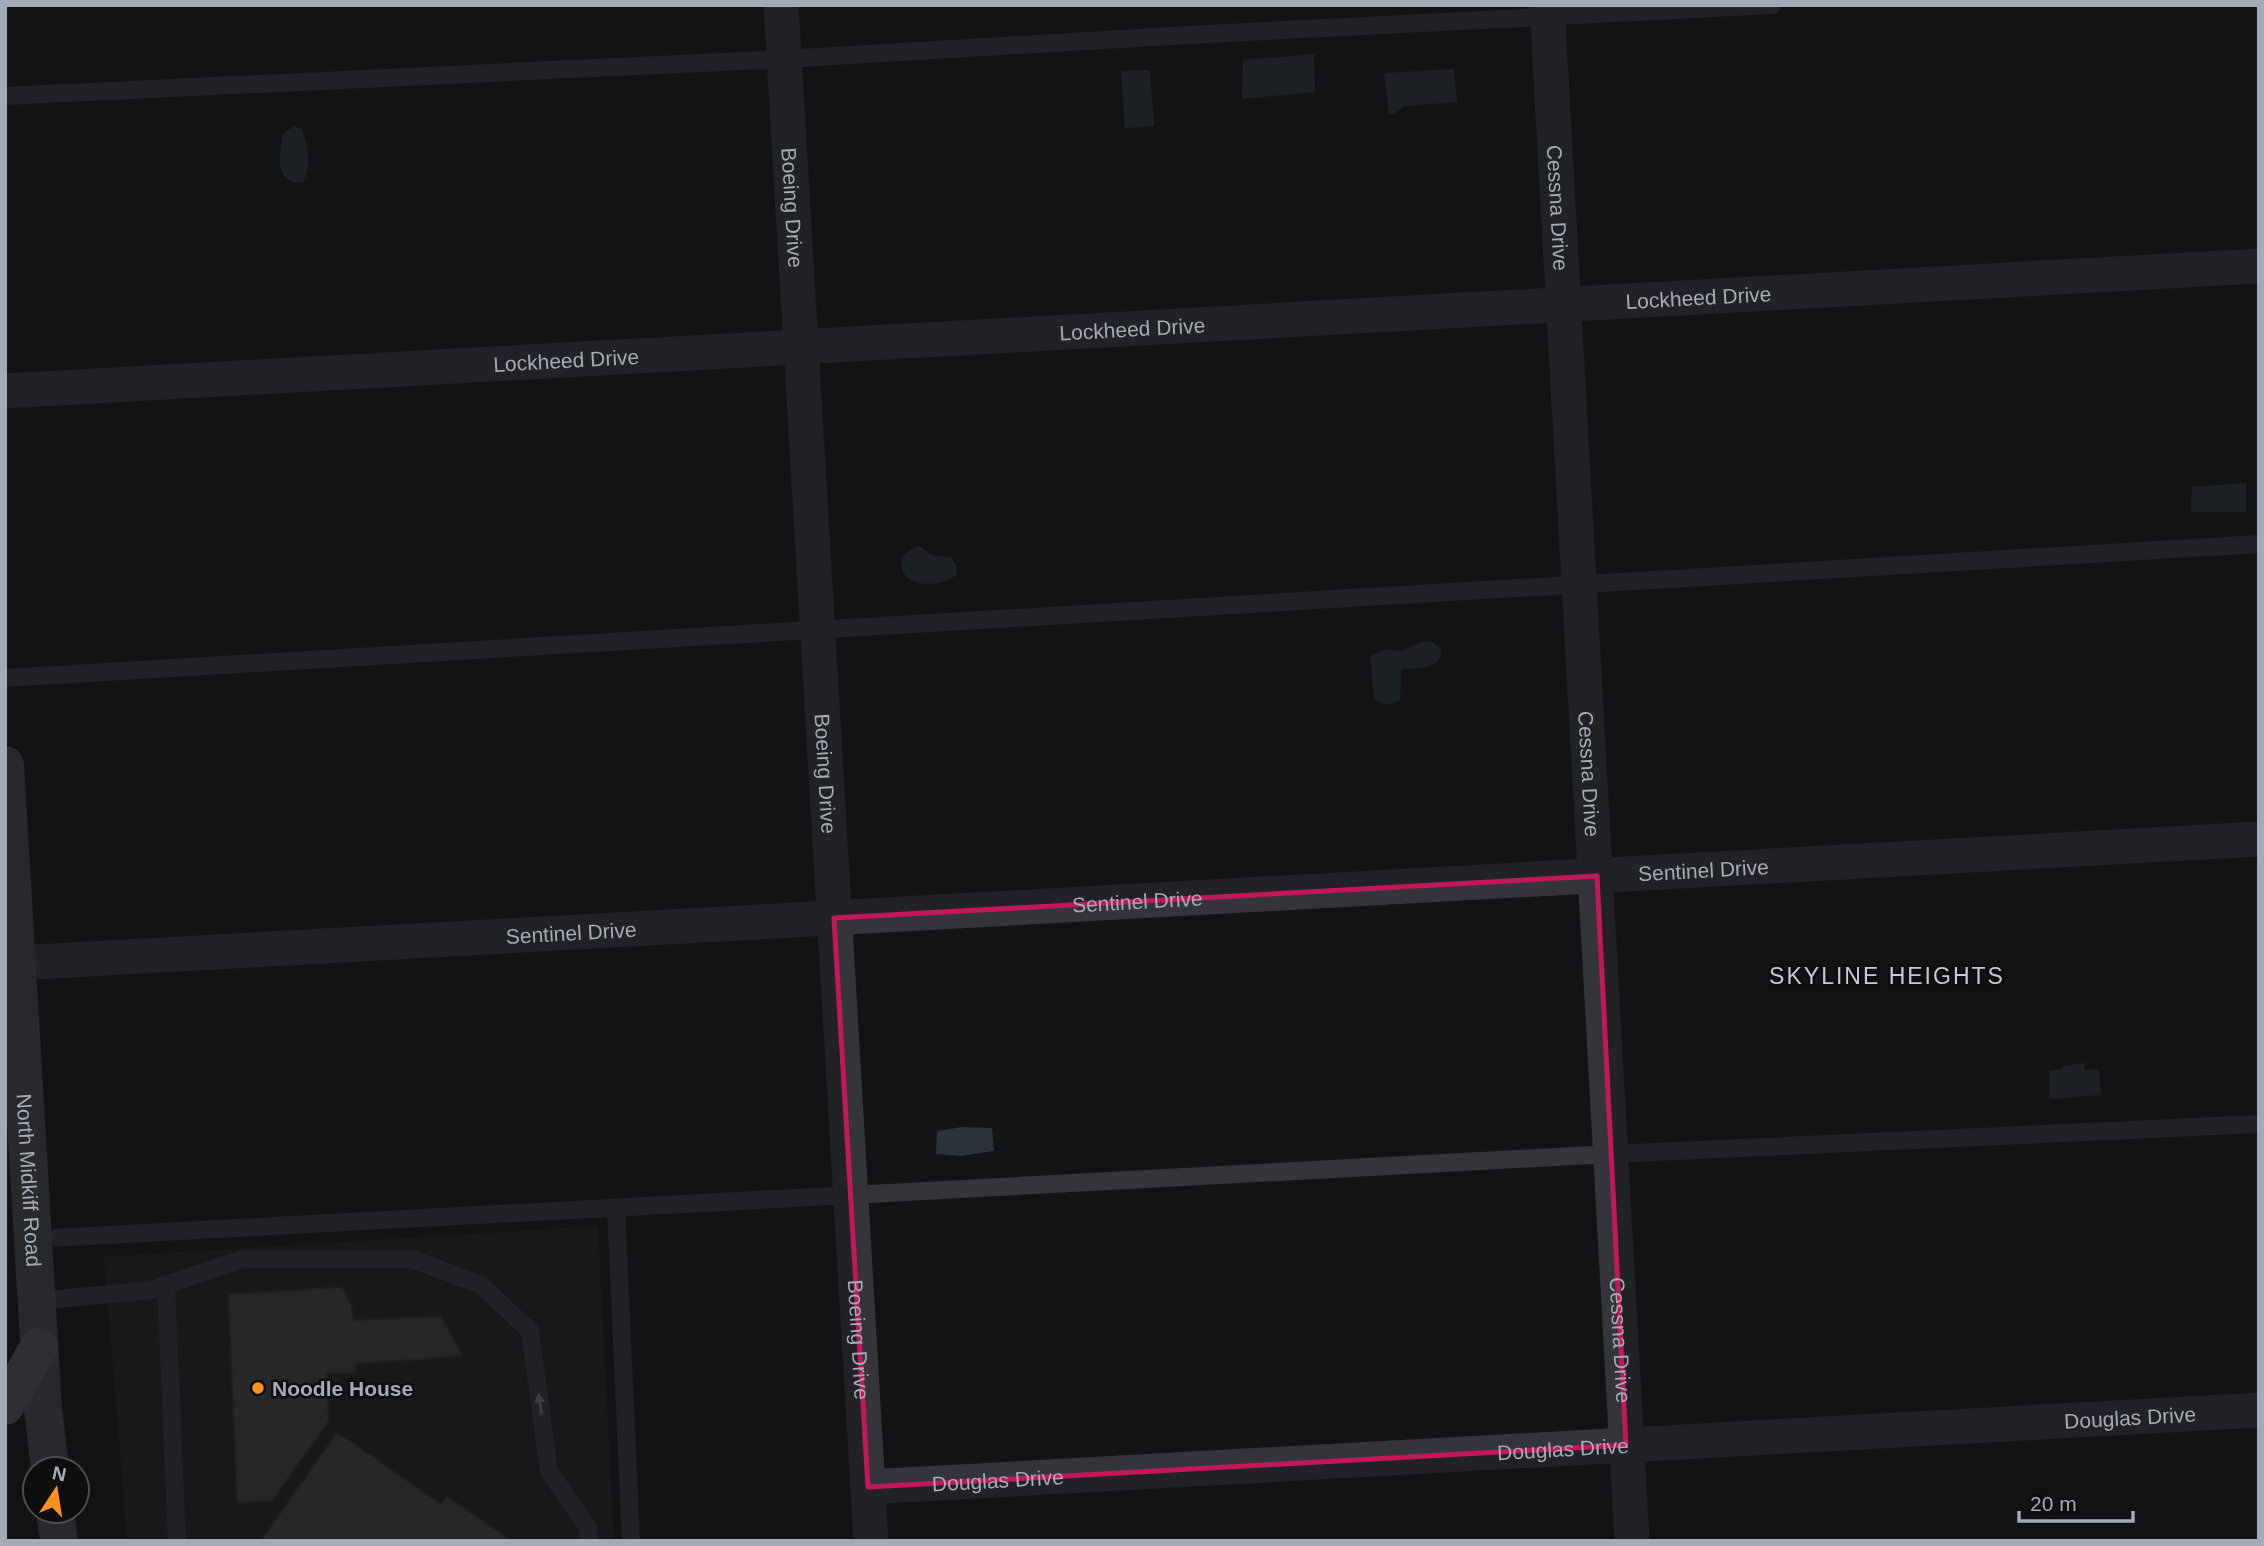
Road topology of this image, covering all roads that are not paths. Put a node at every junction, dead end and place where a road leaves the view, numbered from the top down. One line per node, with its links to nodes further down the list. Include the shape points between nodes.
1 (781, 5): 4 (street, Boeing Drive)
2 (1772, 5): 3 (lane)
3 (1548, 12): 4 (lane); 7 (street, Cessna Drive)
4 (784, 59): 5 (lane); 8 (street, Boeing Drive)
5 (5, 96)
6 (2259, 266): 7 (street, Lockheed Drive)
7 (1563, 304): 8 (street, Lockheed Drive); 11 (street, Cessna Drive)
8 (800, 349): 9 (street, Lockheed Drive); 12 (street, Boeing Drive)
9 (5, 391)
10 (2259, 544): 11 (lane)
11 (1580, 584): 12 (lane); 16 (street, Cessna Drive)
12 (817, 628): 13 (lane); 17 (street, Boeing Drive)
13 (5, 678)
14 (5, 765): 18 (main road, North Midkiff Road)
15 (2259, 839): 16 (street, Sentinel Drive)
16 (1597, 876): 17 (street, Sentinel Drive); 20 (street, Cessna Drive)
17 (834, 918): 18 (street, Sentinel Drive); 21 (street, Boeing Drive)
18 (17, 963): 23 (main road, North Midkiff Road, via 24,1187)
19 (2259, 1124): 20 (lane)
20 (1611, 1154): 21 (lane); 29 (street, Cessna Drive)
21 (851, 1195): 22 (lane); 31 (street, Boeing Drive)
22 (616, 1208): 23 (lane); 34 (lane)
23 (33, 1239): 25 (main road, North Midkiff Road)
24 (166, 1285): 25 (lane); 32 (lane); 33 (lane, one-way to 24, via 589,1528 549,1471 530,1331 481,1285 412,1259 243,1259)
25 (37, 1301): 26 (main road, North Midkiff Road)
26 (39, 1348): 27 (main road); 30 (main road, North Midkiff Road)
27 (5, 1406)
28 (2259, 1410): 29 (street, Douglas Drive)
29 (1626, 1445): 31 (street, Douglas Drive); 36 (street, Cessna Drive)
30 (49, 1455)
31 (868, 1487): 35 (street, Boeing Drive)
32 (177, 1541)
33 (589, 1541)
34 (631, 1541)
35 (871, 1541)
36 (1632, 1541)

